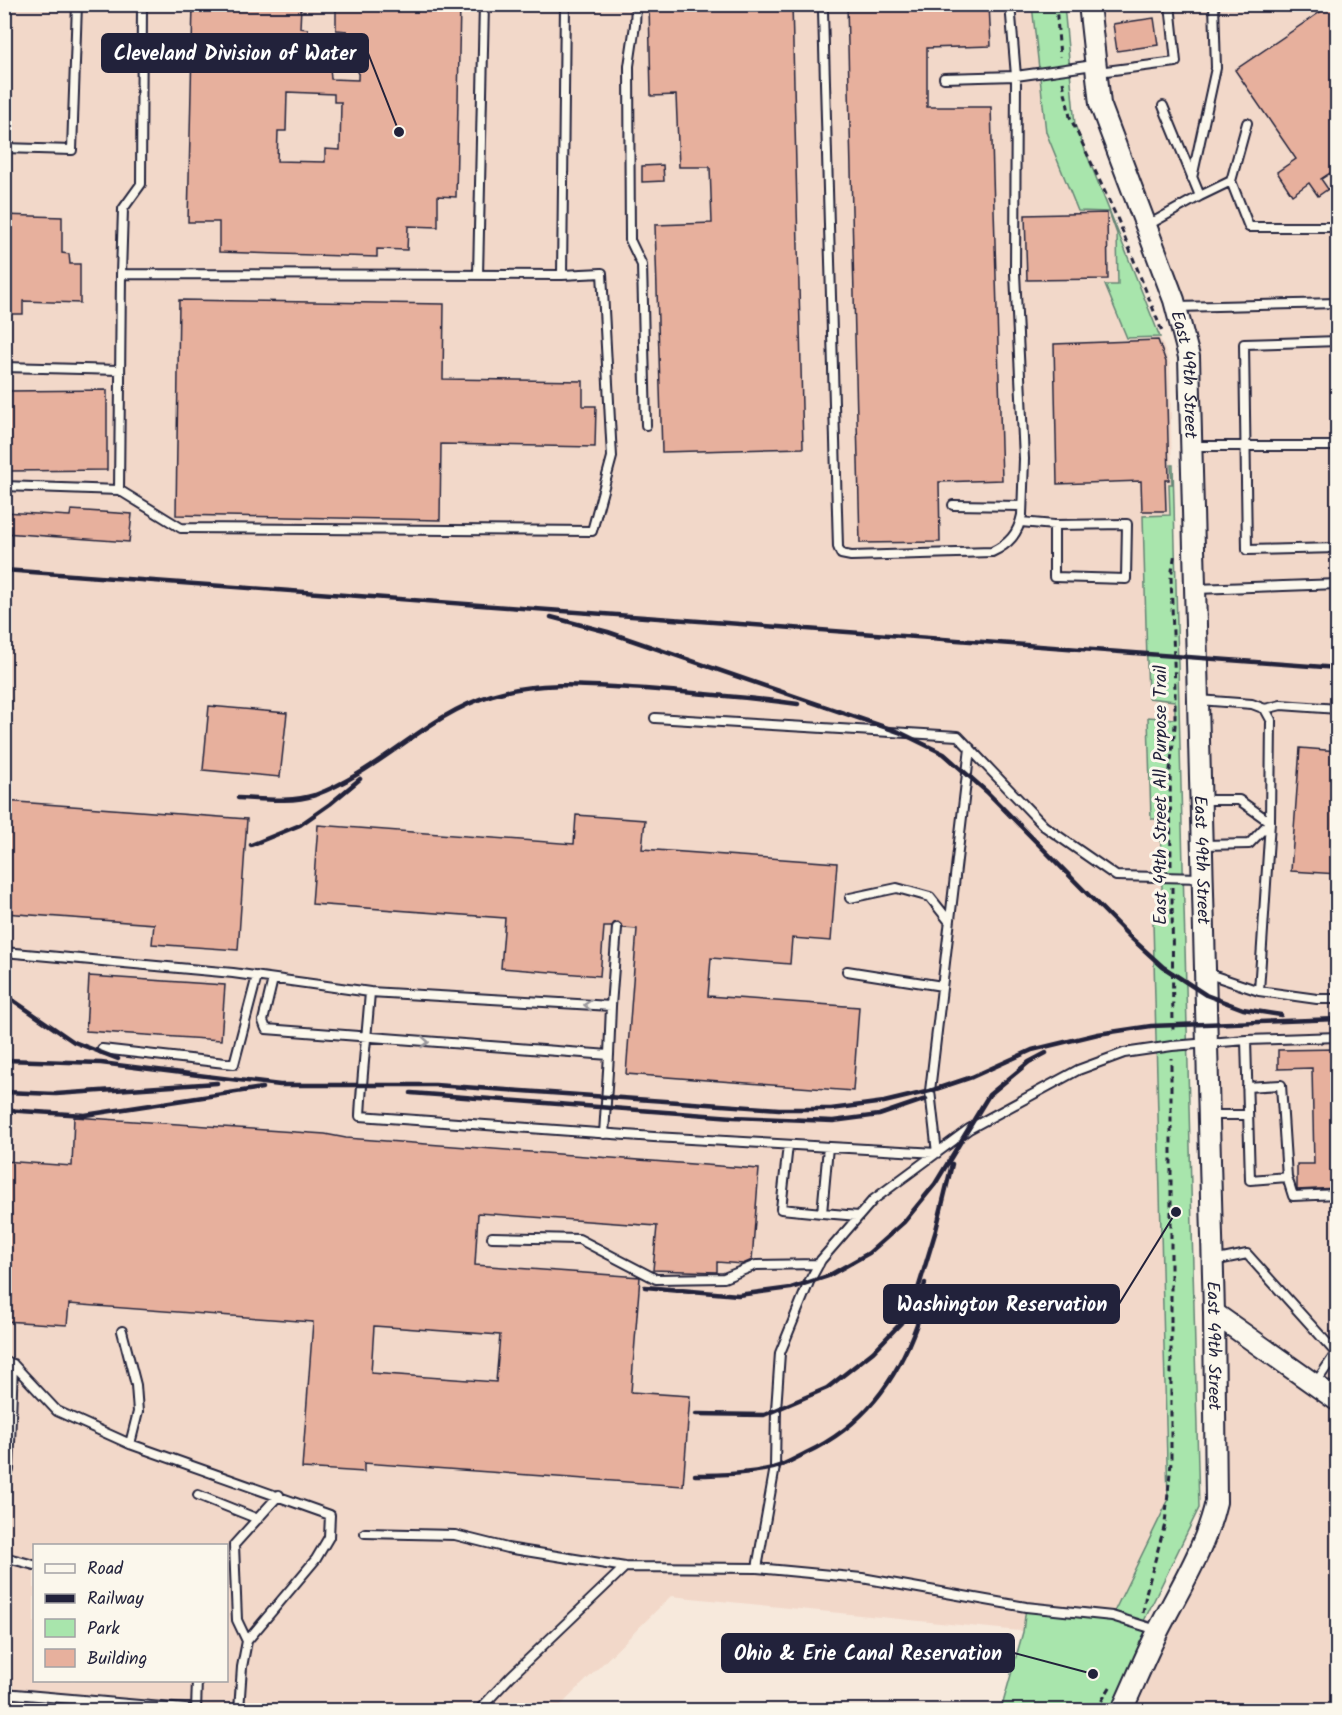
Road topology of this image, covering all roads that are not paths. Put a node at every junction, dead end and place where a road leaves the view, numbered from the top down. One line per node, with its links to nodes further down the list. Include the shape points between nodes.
1 (77, 4): 16 (lane, via 72,150)
2 (142, 4): 22 (lane, via 141,184 123,209)
3 (484, 4): 23 (lane)
4 (565, 4): 24 (lane)
5 (636, 4): 30 (lane, via 629,66 630,240 642,265)
6 (1010, 4): 12 (lane)
7 (1089, 4): 11 (street, East 49th Street)
8 (1170, 4): 11 (lane, via 1176,62)
9 (1214, 4): 17 (lane, via 1216,68)
10 (823, 11): 38 (lane, via 838,547 841,554 851,556 992,552 1008,544)
11 (1096, 68): 12 (lane); 20 (street, East 49th Street, via 1100,104)
12 (1017, 76): 13 (lane); 37 (lane, via 1015,273)
13 (944, 78)
14 (1163, 106): 17 (lane)
15 (1247, 123): 18 (lane)
16 (4, 148)
17 (1192, 178): 19 (lane)
18 (1231, 181): 19 (lane); 21 (lane, via 1250,227)
19 (1200, 195): 20 (lane)
20 (1147, 226): 26 (street, East 49th Street)
21 (1338, 227)
22 (121, 274): 23 (lane); 29 (lane)
23 (478, 275): 24 (lane)
24 (562, 275): 35 (lane, via 602,273 612,457 592,531 181,528)
25 (1338, 303): 26 (lane)
26 (1176, 307): 31 (street, East 49th Street, via 1189,357)
27 (1338, 341): 32 (lane, via 1244,344)
28 (4, 368): 29 (lane)
29 (120, 370): 35 (lane)
30 (646, 425)
31 (1191, 446): 32 (lane); 42 (street, East 49th Street)
32 (1245, 446): 33 (lane); 40 (lane, via 1247,550)
33 (1338, 446)
34 (4, 486): 35 (lane)
35 (118, 490)
36 (953, 506): 37 (lane)
37 (1022, 506): 38 (lane)
38 (1021, 522): 39 (lane)
39 (1054, 525): 39 (lane, via 1127,524 1126,579 1054,577)
40 (1338, 548)
41 (1338, 584): 42 (lane)
42 (1195, 589): 43 (street, East 49th Street)
43 (1198, 700): 44 (lane, via 1252,704); 48 (street, East 49th Street)
44 (1265, 709): 45 (lane, via 1281,705); 49 (lane, via 1271,720)
45 (1338, 709)
46 (655, 718): 47 (lane, via 958,736)
47 (970, 748): 51 (lane, via 1044,826 1116,876); 53 (lane)
48 (1201, 800): 49 (lane, via 1239,800); 50 (street, East 49th Street)
49 (1270, 822): 50 (lane, via 1250,844); 61 (lane)
50 (1203, 845): 51 (street, East 49th Street)
51 (1203, 878): 57 (street, East 49th Street)
52 (850, 898): 53 (lane, via 897,888 930,897)
53 (949, 921): 60 (lane)
54 (617, 928): 64 (lane)
55 (4, 952): 58 (lane)
56 (846, 971): 60 (lane)
57 (1204, 972): 61 (lane); 68 (street, East 49th Street)
58 (257, 976): 59 (lane); 69 (lane, via 234,1064)
59 (273, 979): 62 (lane); 66 (lane, via 263,1021 266,1029)
60 (942, 986): 77 (lane, via 930,1091)
61 (1259, 991): 63 (lane)
62 (370, 992): 64 (lane, one-way to 62); 66 (lane)
63 (1338, 999)
64 (611, 1006): 70 (lane)
65 (1338, 1037): 67 (lane)
66 (366, 1038): 70 (lane, one-way to 70); 74 (lane, via 360,1116)
67 (1246, 1040): 68 (lane); 71 (lane)
68 (1206, 1044): 72 (street, East 49th Street); 77 (lane, via 1124,1053 1078,1070 969,1129)
69 (102, 1049)
70 (609, 1055): 74 (lane)
71 (1247, 1087): 73 (lane); 78 (lane, via 1281,1085)
72 (1208, 1115): 73 (lane); 83 (street, East 49th Street)
73 (1248, 1115): 78 (lane, via 1250,1180)
74 (604, 1134): 75 (lane)
75 (788, 1145): 76 (lane); 80 (lane, via 781,1209)
76 (828, 1147): 77 (lane); 80 (lane)
77 (937, 1153): 81 (lane, via 873,1200)
78 (1287, 1177): 79 (lane, via 1293,1196)
79 (1338, 1194)
80 (822, 1213): 81 (lane)
81 (859, 1216): 84 (lane)
82 (492, 1238): 84 (lane, via 579,1239 656,1279 724,1278 756,1265)
83 (1213, 1262): 85 (street, East 49th Street); 87 (lane, via 1247,1254)
84 (819, 1264): 102 (lane, via 780,1353 775,1467)
85 (1214, 1313): 89 (street); 103 (street, East 49th Street, via 1216,1502 1210,1528)
86 (122, 1331): 91 (lane, via 136,1385 138,1412)
87 (1337, 1353): 89 (lane)
88 (9, 1363): 91 (lane, via 57,1411); 92 (lane)
89 (1315, 1385): 90 (street)
90 (1338, 1401)
91 (130, 1444): 94 (lane)
92 (9, 1470)
93 (198, 1495): 95 (lane)
94 (279, 1495): 95 (lane); 104 (lane, via 330,1515 329,1538)
95 (258, 1519): 97 (lane)
96 (365, 1533): 101 (lane, via 456,1535 507,1548)
97 (234, 1545): 98 (lane); 104 (lane, via 237,1620)
98 (228, 1554)
99 (4, 1557): 100 (lane)
100 (33, 1565)
101 (625, 1567): 102 (lane); 108 (lane)
102 (757, 1568): 103 (lane, via 862,1578 1026,1607 1112,1616)
103 (1158, 1631): 109 (street, East 49th Street)
104 (247, 1641): 107 (lane)
105 (197, 1682): 106 (lane, via 196,1710)
106 (4, 1693)
107 (239, 1710)
108 (479, 1710)
109 (1122, 1710)

